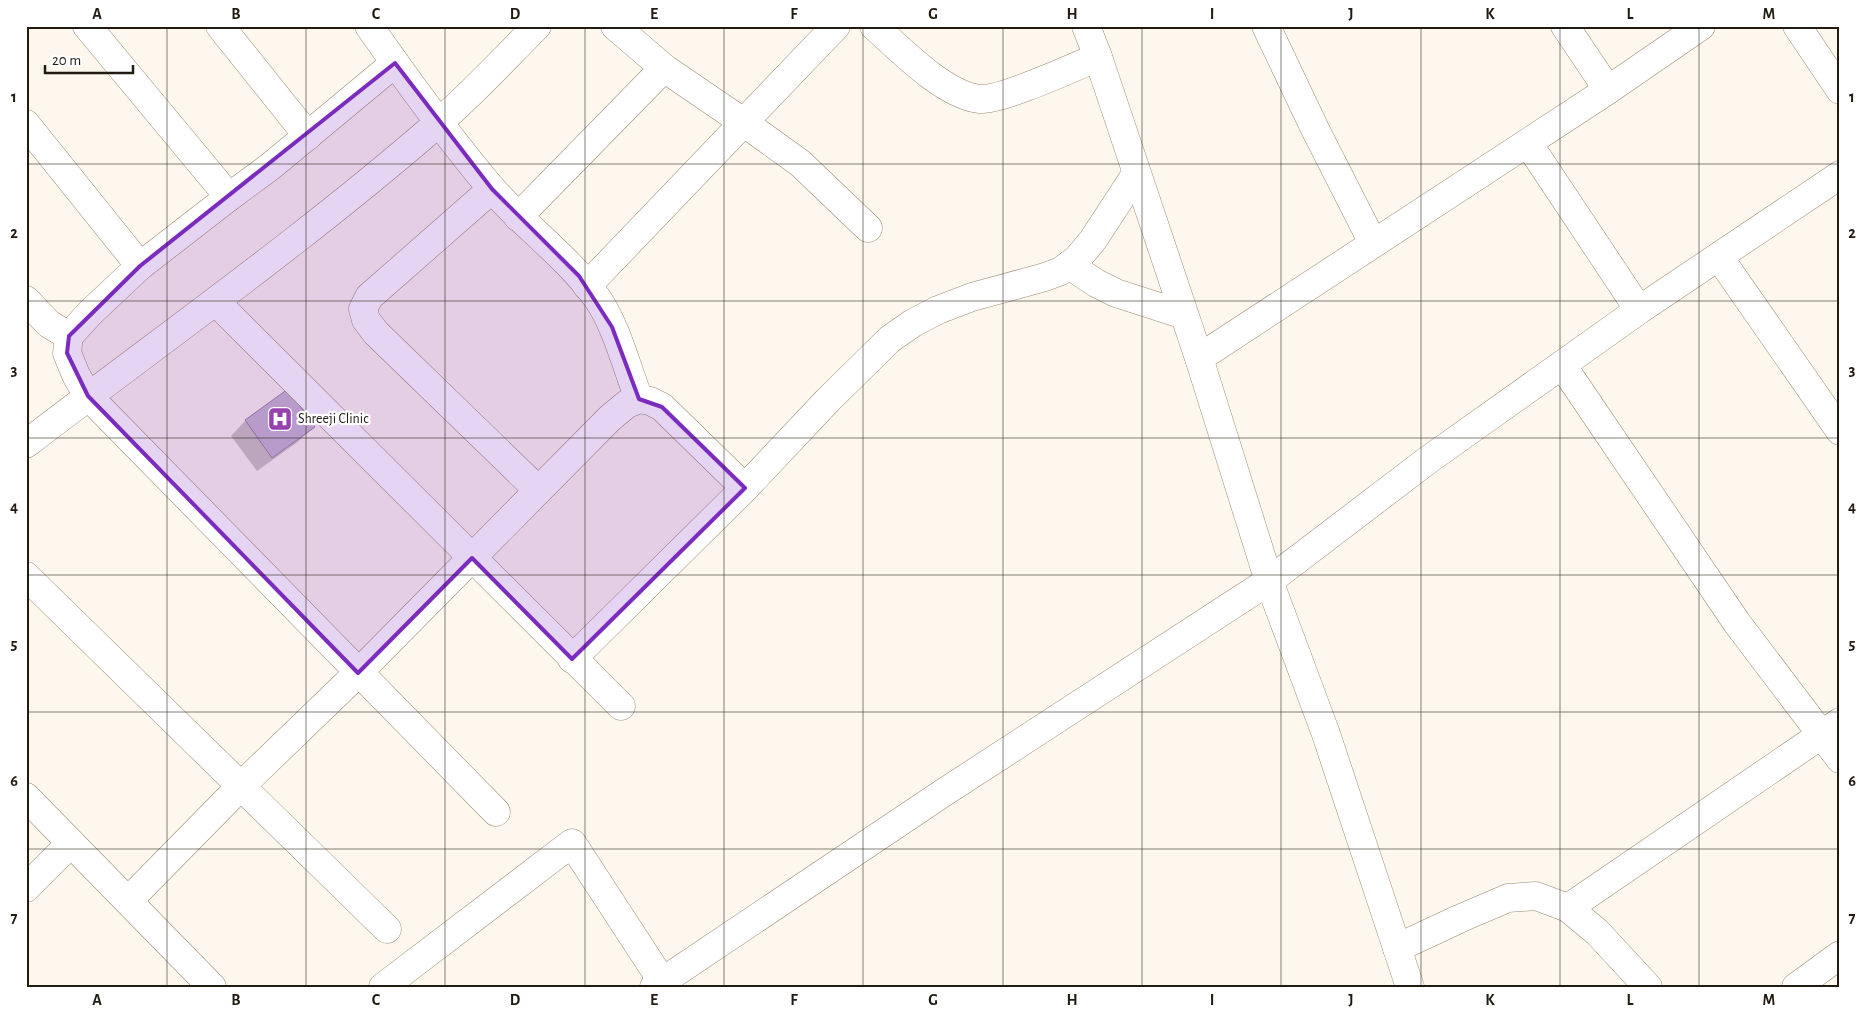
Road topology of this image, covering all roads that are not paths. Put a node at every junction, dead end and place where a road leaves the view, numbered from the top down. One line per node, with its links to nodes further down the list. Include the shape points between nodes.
1 (87, 26): 26 (street)
2 (220, 26): 21 (street)
3 (369, 26): 14 (street)
4 (537, 26): 18 (street)
5 (615, 26): 15 (street)
6 (836, 26): 19 (street)
7 (874, 26): 13 (street, via 942,84 962,95 981,99 1001,96)
8 (1086, 26): 13 (street)
9 (1266, 26): 29 (street)
10 (1565, 26): 16 (street)
11 (1702, 26): 16 (street)
12 (1797, 26): 17 (street)
13 (1098, 57): 23 (street)
14 (395, 63): 18 (street); 21 (street)
15 (664, 68): 19 (street); 27 (street)
16 (1608, 90): 22 (street)
17 (1840, 90)
18 (439, 122): 25 (street); 35 (street, via 356,193)
19 (743, 122): 28 (street, via 800,163); 33 (street)
20 (26, 124): 32 (street)
21 (308, 136): 26 (street)
22 (1528, 142): 29 (street); 36 (street)
23 (1136, 174): 31 (street, via 1093,240); 37 (street)
24 (1840, 175): 30 (street)
25 (492, 189): 27 (street); 46 (street, via 369,297 363,310 376,333)
26 (229, 197): 32 (street)
27 (518, 217): 33 (street)
28 (868, 228)
29 (1374, 243): 39 (street)
30 (1719, 257): 36 (street); 43 (street)
31 (1069, 265): 37 (street, via 1116,293); 45 (street, via 1045,277 972,297 913,323 890,339)
32 (140, 266): 38 (street)
33 (587, 286): 42 (street, via 612,327)
34 (26, 300): 38 (street, via 49,324)
35 (216, 302): 41 (street); 47 (street)
36 (1639, 310): 40 (street)
37 (1184, 315): 39 (street)
38 (70, 336): 41 (street, via 67,353)
39 (1199, 358): 49 (street)
40 (1562, 365): 49 (street, via 1428,460); 53 (street, via 1737,623)
41 (88, 396): 44 (street); 51 (street)
42 (639, 399): 45 (street, via 662,407); 46 (street, via 610,418)
43 (1840, 431)
44 (26, 444)
45 (745, 488): 50 (street)
46 (538, 490): 47 (street)
47 (472, 558): 50 (street); 51 (street)
48 (26, 576): 55 (street)
49 (1269, 580): 63 (street, via 1326,734); 65 (street, via 943,792)
50 (572, 658): 52 (street)
51 (358, 673): 55 (street); 57 (street)
52 (621, 706)
53 (1831, 729): 54 (street); 61 (street)
54 (1840, 759)
55 (241, 786): 60 (street); 62 (street)
56 (26, 797): 58 (street)
57 (496, 812)
58 (72, 843): 59 (street); 60 (street)
59 (26, 888)
60 (128, 901): 66 (street)
61 (1568, 908): 63 (street, via 1536,896 1508,898); 69 (street, via 1597,932)
62 (387, 929)
63 (1397, 948): 68 (street)
64 (1840, 955): 70 (street)
65 (658, 984): 67 (street, via 572,843)
66 (212, 987)
67 (383, 987)
68 (1410, 987)
69 (1648, 987)
70 (1796, 987)

